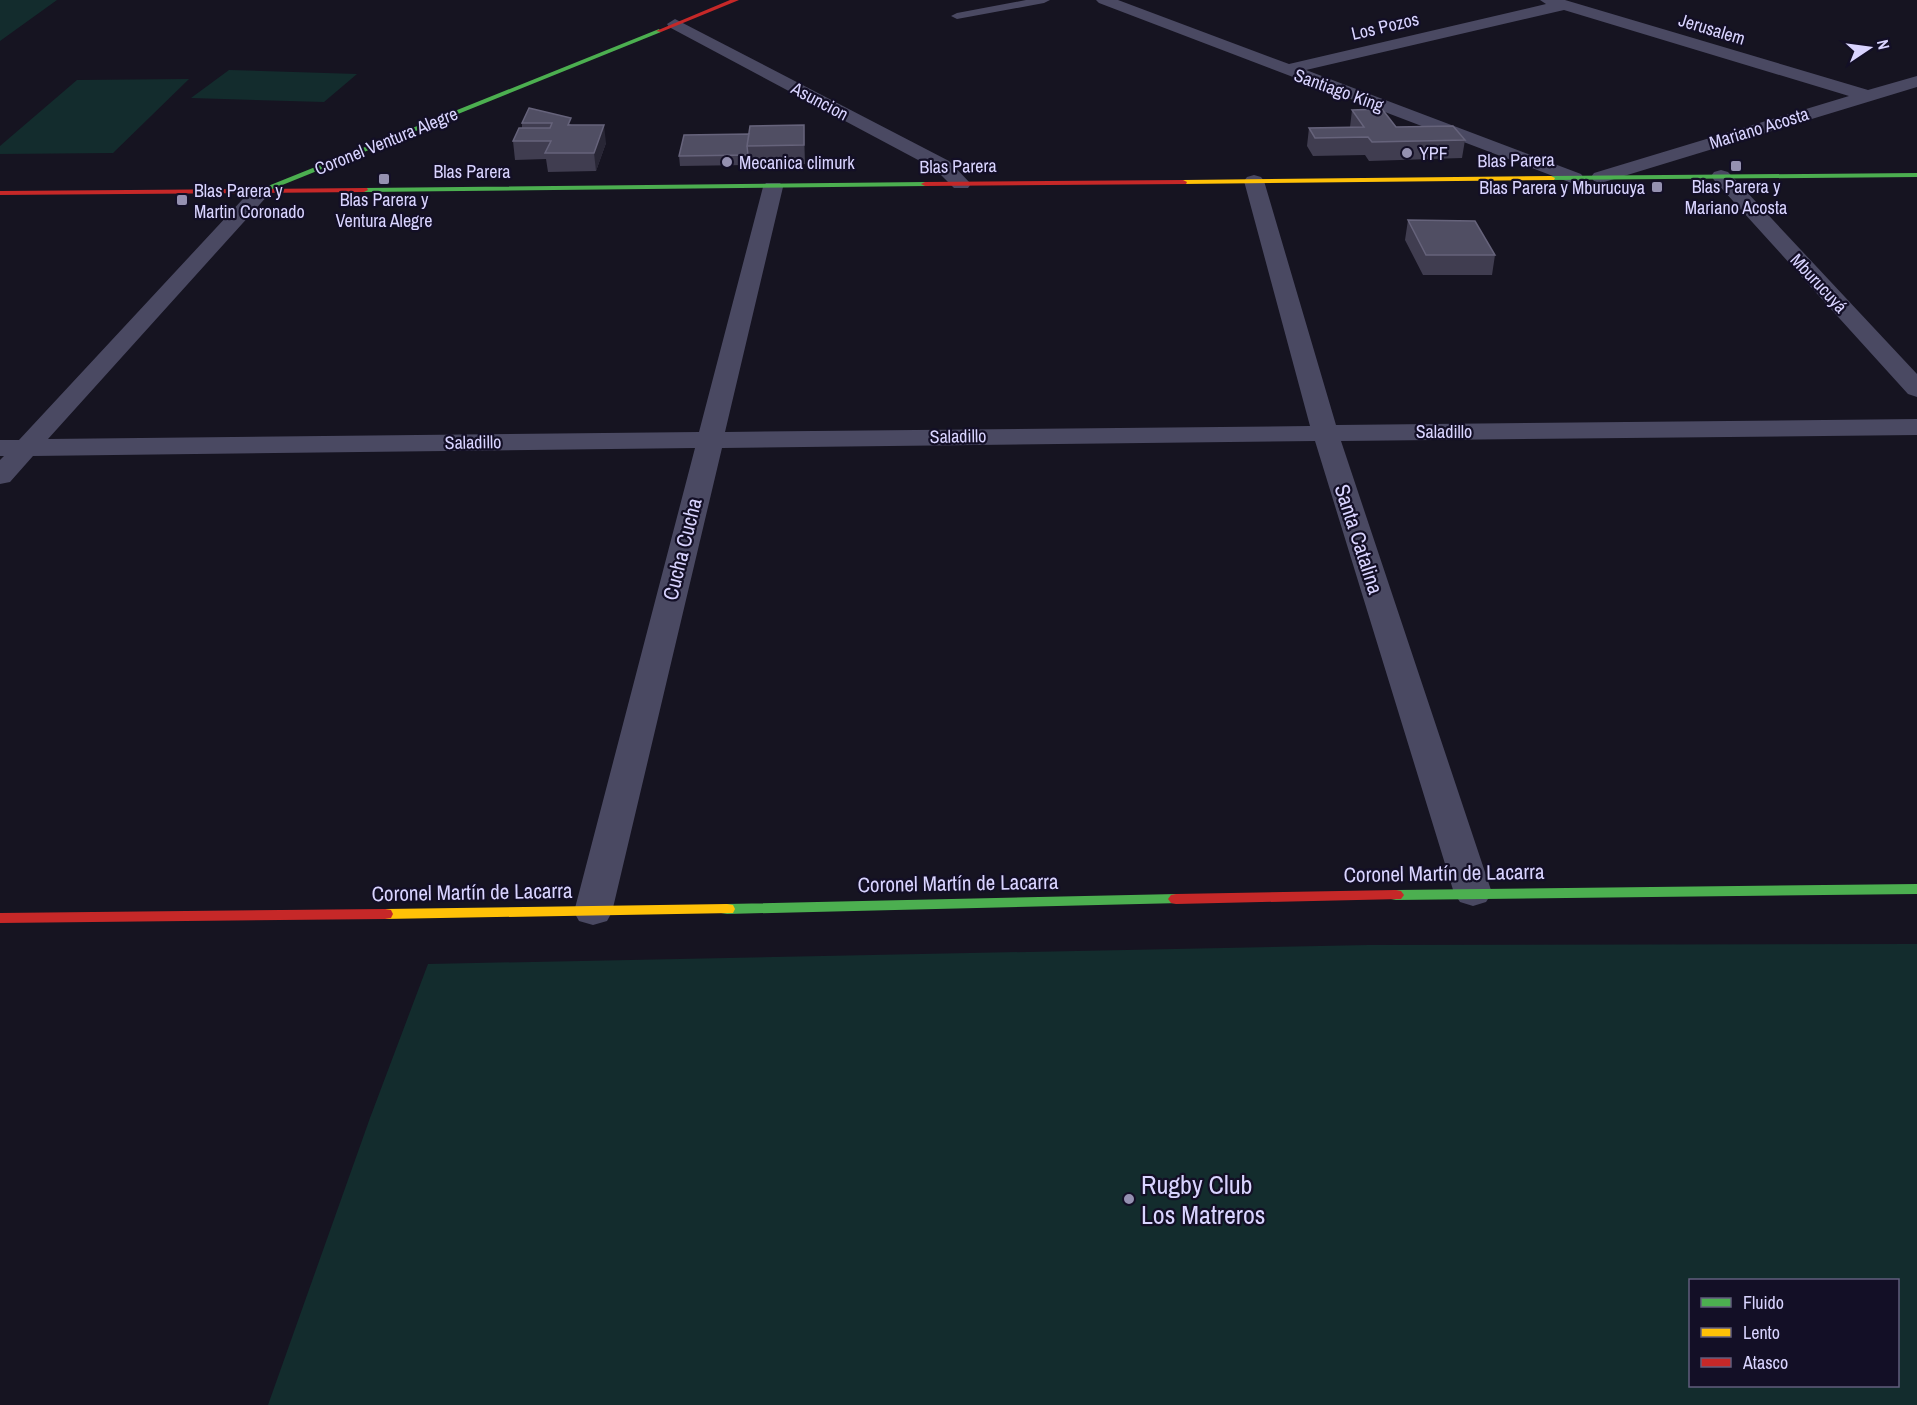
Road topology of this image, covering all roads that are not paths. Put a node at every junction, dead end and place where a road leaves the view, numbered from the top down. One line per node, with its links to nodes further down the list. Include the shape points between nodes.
1 (736, 0): 6 (main road, Coronel Ventura Alegre)
2 (1044, 0): 5 (lane)
3 (1104, 0): 7 (street, Santiago King)
4 (1556, 2): 7 (street, Los Pozos); 9 (street, Jerusalem)
5 (957, 16)
6 (675, 24): 15 (street, Asuncion, via 942,165); 17 (main road, Coronel Ventura Alegre)
7 (1285, 70): 13 (street, Santiago King)
8 (1917, 81): 9 (street, Mariano Acosta)
9 (1865, 95): 12 (street, Mariano Acosta)
10 (1917, 175): 11 (main road, Blas Parera)
11 (1721, 176): 12 (main road, Blas Parera); 19 (street, Mburucuyá)
12 (1601, 177): 13 (main road, Blas Parera)
13 (1574, 178): 14 (main road, Blas Parera)
14 (1254, 181): 15 (main road, Blas Parera); 21 (street, Santa Catalina)
15 (961, 184): 16 (main road, Blas Parera)
16 (773, 186): 17 (main road, Blas Parera); 22 (street, Cucha Cucha)
17 (262, 190): 18 (main road, Blas Parera); 23 (street, Coronel Ventura Alegre)
18 (0, 193)
19 (1917, 389)
20 (1917, 427): 21 (street, Saladillo)
21 (1325, 432): 22 (street, Saladillo); 26 (street, Santa Catalina)
22 (709, 439): 23 (street, Saladillo); 27 (street, Cucha Cucha)
23 (12, 448): 24 (street, Coronel Ventura Alegre)
24 (0, 476)
25 (1917, 889): 26 (main road, Coronel Martín de Lacarra)
26 (1473, 893): 27 (main road, Coronel Martín de Lacarra)
27 (592, 912): 28 (main road, Coronel Martín de Lacarra)
28 (0, 918)

